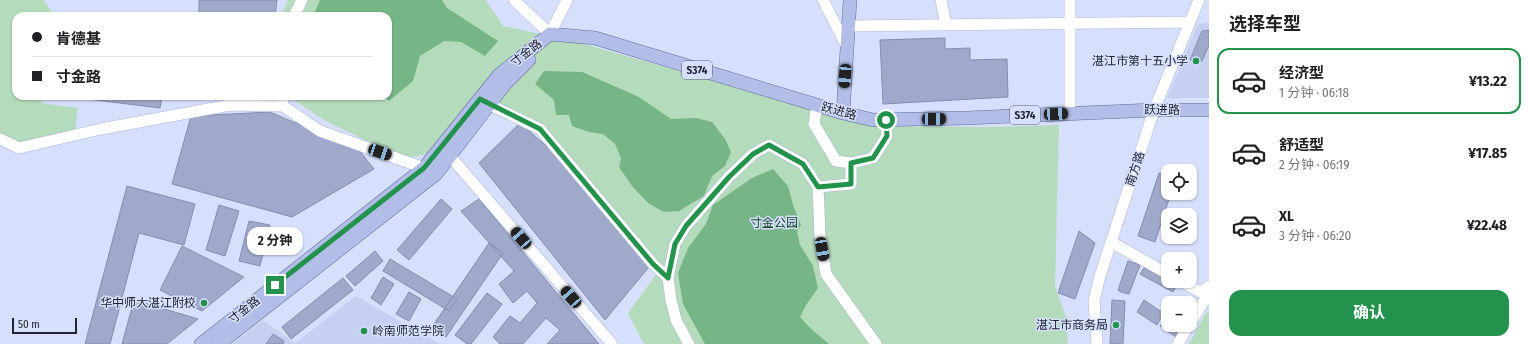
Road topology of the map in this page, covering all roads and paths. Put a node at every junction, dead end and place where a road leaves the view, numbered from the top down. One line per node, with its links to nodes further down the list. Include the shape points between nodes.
1 (302, 0): 9 (street)
2 (514, 0): 14 (street)
3 (568, 0): 14 (street)
4 (823, 0): 15 (street)
5 (850, 0): 13 (main road)
6 (941, 0): 12 (street)
7 (1070, 0): 11 (street)
8 (1199, 0): 10 (street, 南方路)
9 (296, 12)
10 (1190, 22): 11 (street); 19 (street, 南方路)
11 (1070, 24): 12 (street); 22 (street)
12 (946, 25): 13 (street)
13 (848, 26): 15 (main road)
14 (550, 34): 17 (main road, 寸金路, via 531,58); 18 (main road, 跃进路 / S374, via 595,38)
15 (847, 47): 21 (main road)
16 (282, 101): 24 (street, via 230,105 101,129 19,148); 27 (street, via 320,131)
17 (484, 102): 25 (main road, 寸金路); 27 (main road, 寸金路); 31 (street, via 540,129 653,264)
18 (817, 106): 21 (main road, 跃进路 / S374); 26 (street, via 814,124 836,161)
19 (1154, 110): 20 (main road, 跃进路 / S374); 22 (main road, 跃进路 / S374); 29 (street, 南方路)
20 (1209, 110)
21 (842, 113): 23 (main road, 跃进路 / S374)
22 (1070, 113): 23 (main road, 跃进路 / S374)
23 (886, 120): 26 (street, via 887,136 873,158)
24 (0, 139)
25 (450, 156): 38 (main road, 寸金路, via 436,174); 39 (street)
26 (851, 163): 28 (street, via 851,184)
27 (424, 168): 37 (main road, 寸金路)
28 (818, 187): 31 (street, via 803,164 769,145 753,154 686,226 675,244); 41 (street, via 820,236 826,274)
29 (1111, 242): 30 (street); 42 (street, 南方路, via 1094,301)
30 (1161, 270)
31 (668, 278): 40 (street, via 676,320)
32 (1209, 286): 33 (street, via 1200,292)
33 (1193, 288)
34 (1209, 293): 35 (street)
35 (1197, 313)
36 (1185, 332): 43 (street)
37 (201, 344)
38 (219, 344)
39 (612, 344)
40 (690, 344)
41 (876, 344)
42 (1097, 344)
43 (1178, 344)

